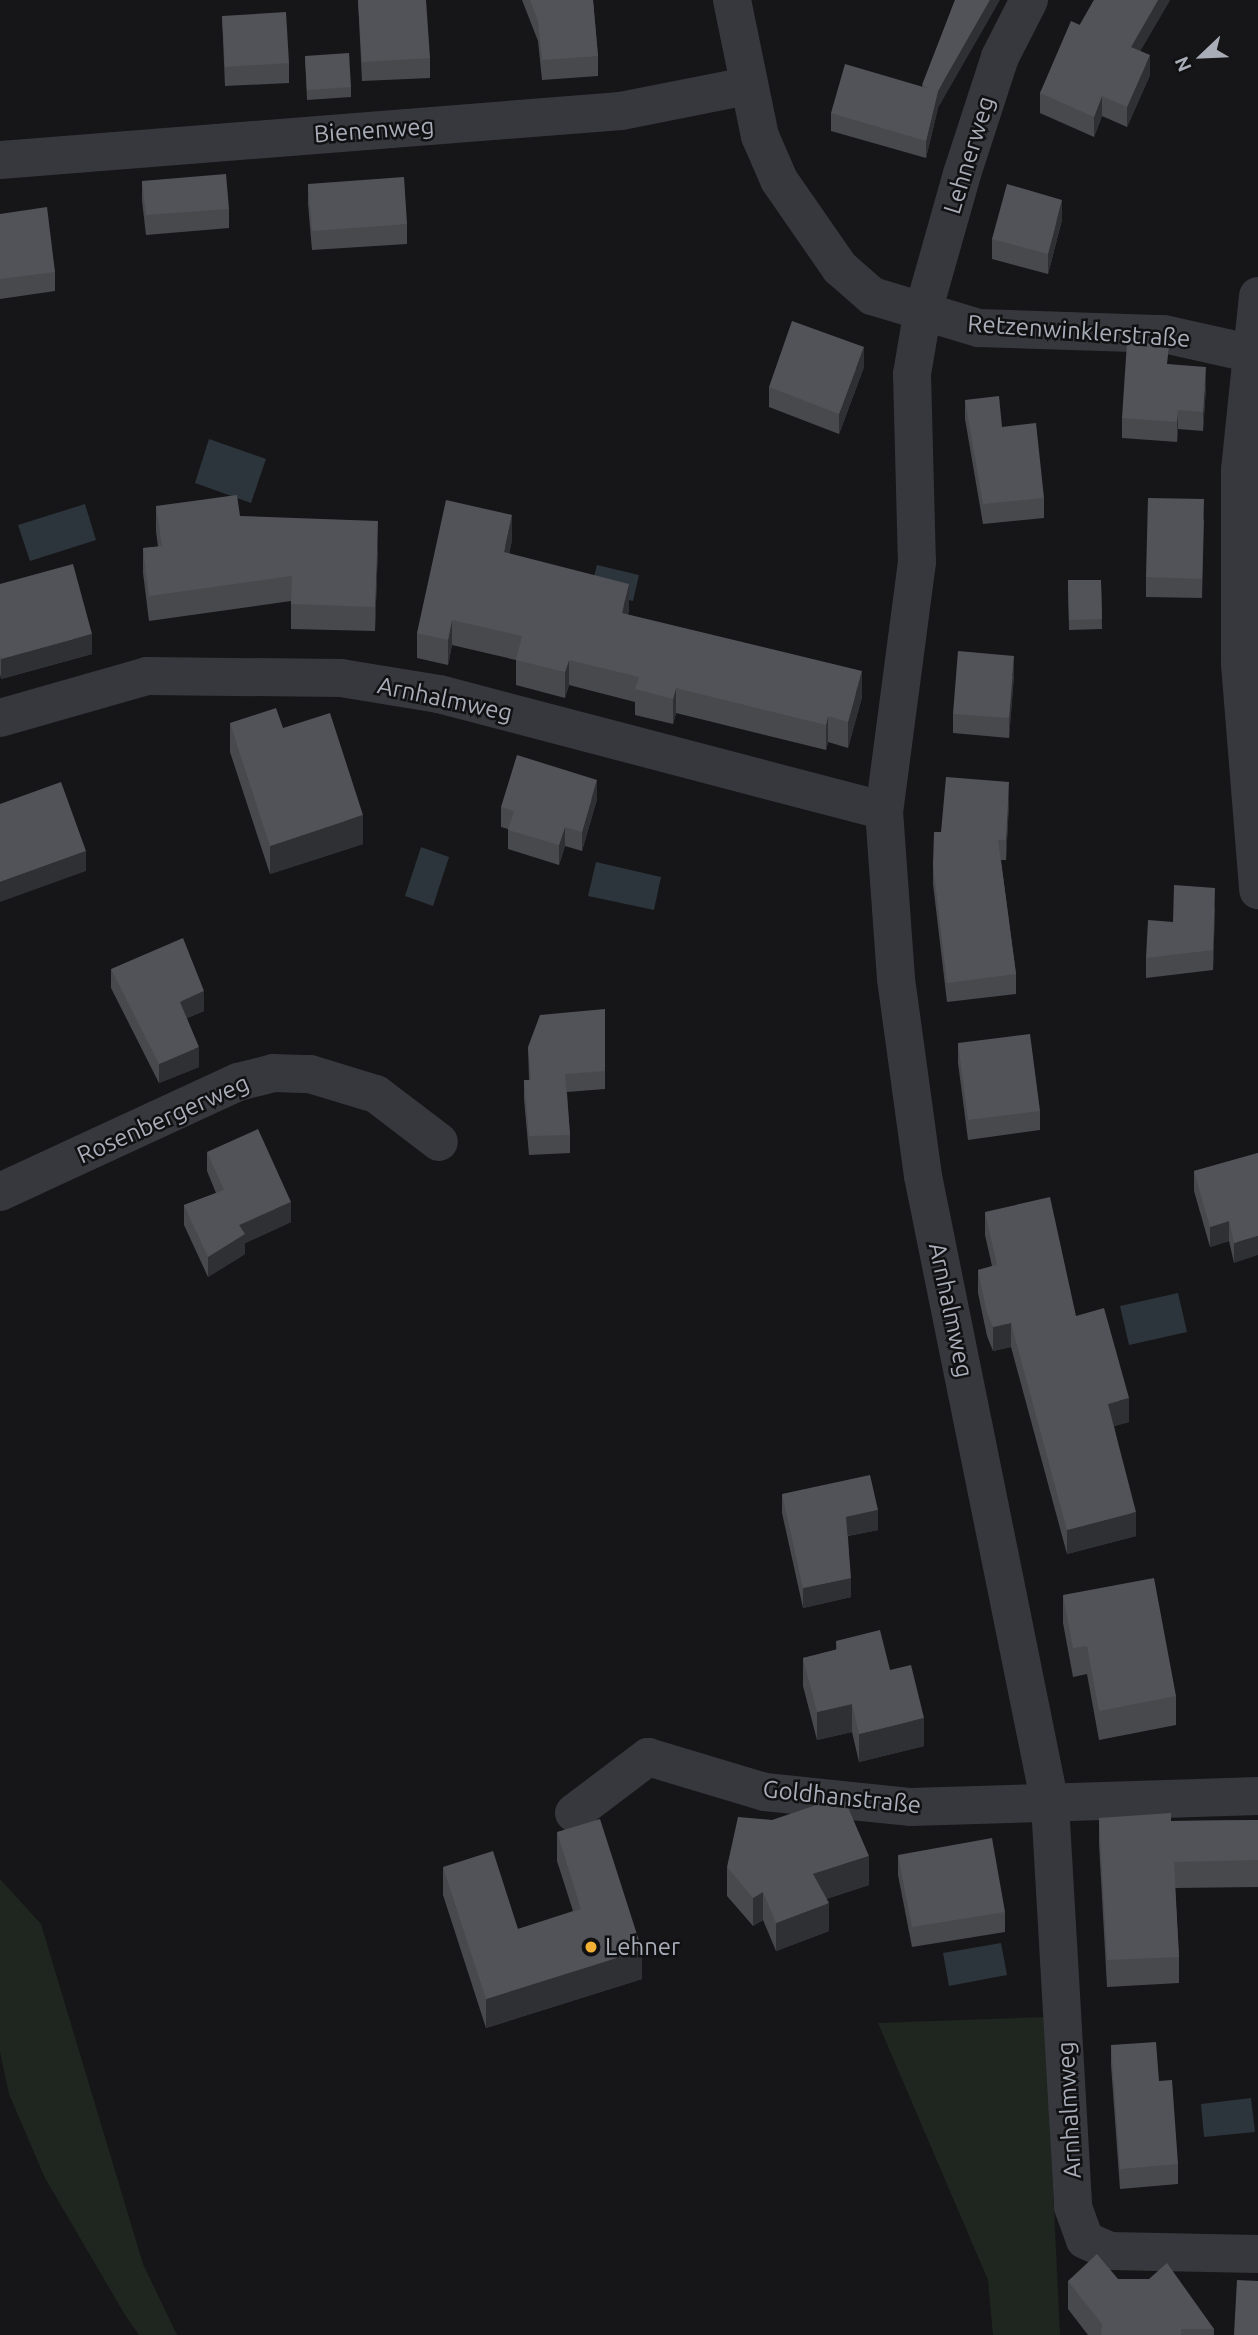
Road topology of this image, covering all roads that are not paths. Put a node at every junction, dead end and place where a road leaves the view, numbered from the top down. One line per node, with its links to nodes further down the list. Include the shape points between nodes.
1 (732, 0): 3 (street, Retzenwinklerstraße)
2 (1029, 0): 6 (street, Lehnerweg, via 1000,57)
3 (747, 86): 4 (street, Bienenweg, via 621,111); 6 (street, Retzenwinklerstraße, via 760,136 805,225 872,296)
4 (0, 160)
5 (1258, 296): 7 (street)
6 (922, 315): 7 (street, Retzenwinklerstraße, via 979,328 1164,334); 9 (street, Arnhalmweg, via 912,374 918,562)
7 (1253, 353): 10 (street, via 1240,470 1240,664)
8 (0, 718): 9 (street, Arnhalmweg, via 147,676 341,678 439,694)
9 (884, 811): 14 (street, Arnhalmweg, via 897,979 923,1176)
10 (1258, 890)
11 (439, 1142): 12 (street, Rosenbergerweg, via 376,1094 332,1079 272,1073 238,1082)
12 (0, 1192)
13 (1258, 1796): 14 (street)
14 (1050, 1804): 15 (street, Goldhanstraße, via 911,1807 765,1792 648,1756); 16 (street, Arnhalmweg, via 1073,2207 1085,2240 1110,2251)
15 (574, 1813)
16 (1258, 2254)

